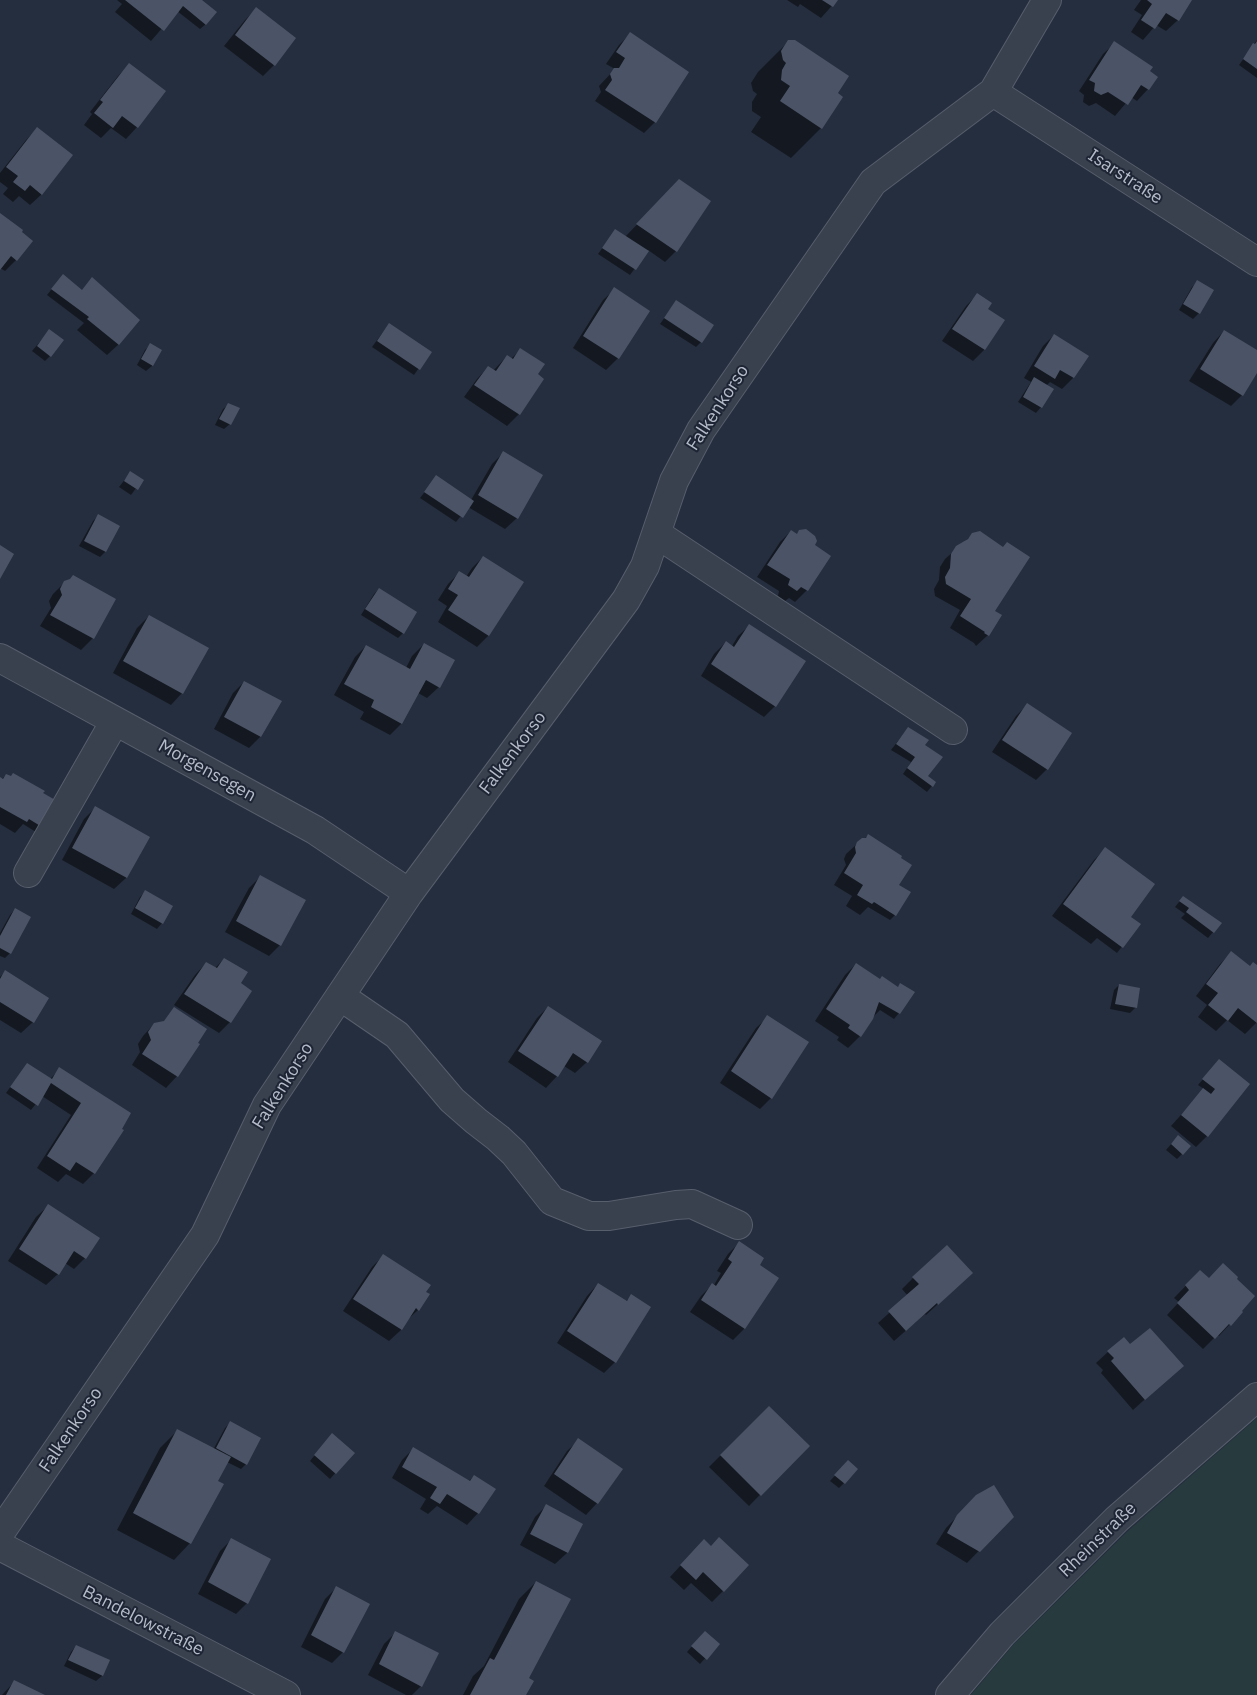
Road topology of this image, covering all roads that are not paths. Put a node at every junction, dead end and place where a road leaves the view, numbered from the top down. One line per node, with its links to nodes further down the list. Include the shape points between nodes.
1 (1047, 0): 2 (street, Falkenkorso)
2 (992, 92): 3 (street, Isarstraße); 4 (street, Falkenkorso, via 873,182 701,430 674,481)
3 (1257, 262)
4 (657, 534): 7 (street); 9 (street, Falkenkorso, via 645,566 626,600)
5 (0, 658): 6 (street, Morgensegen)
6 (116, 721): 8 (street); 9 (street, Morgensegen, via 315,830)
7 (953, 730)
8 (28, 873)
9 (409, 893): 10 (street, Falkenkorso)
10 (340, 996): 11 (street, via 397,1036 452,1100 514,1153 552,1201 589,1216 692,1204); 13 (street, Falkenkorso, via 267,1105 205,1235)
11 (738, 1226)
12 (1257, 1398): 16 (street, Rheinstraße, via 1117,1519 1002,1634)
13 (0, 1533)
14 (0, 1546): 15 (street, Bandelowstraße)
15 (286, 1695)
16 (950, 1695)

